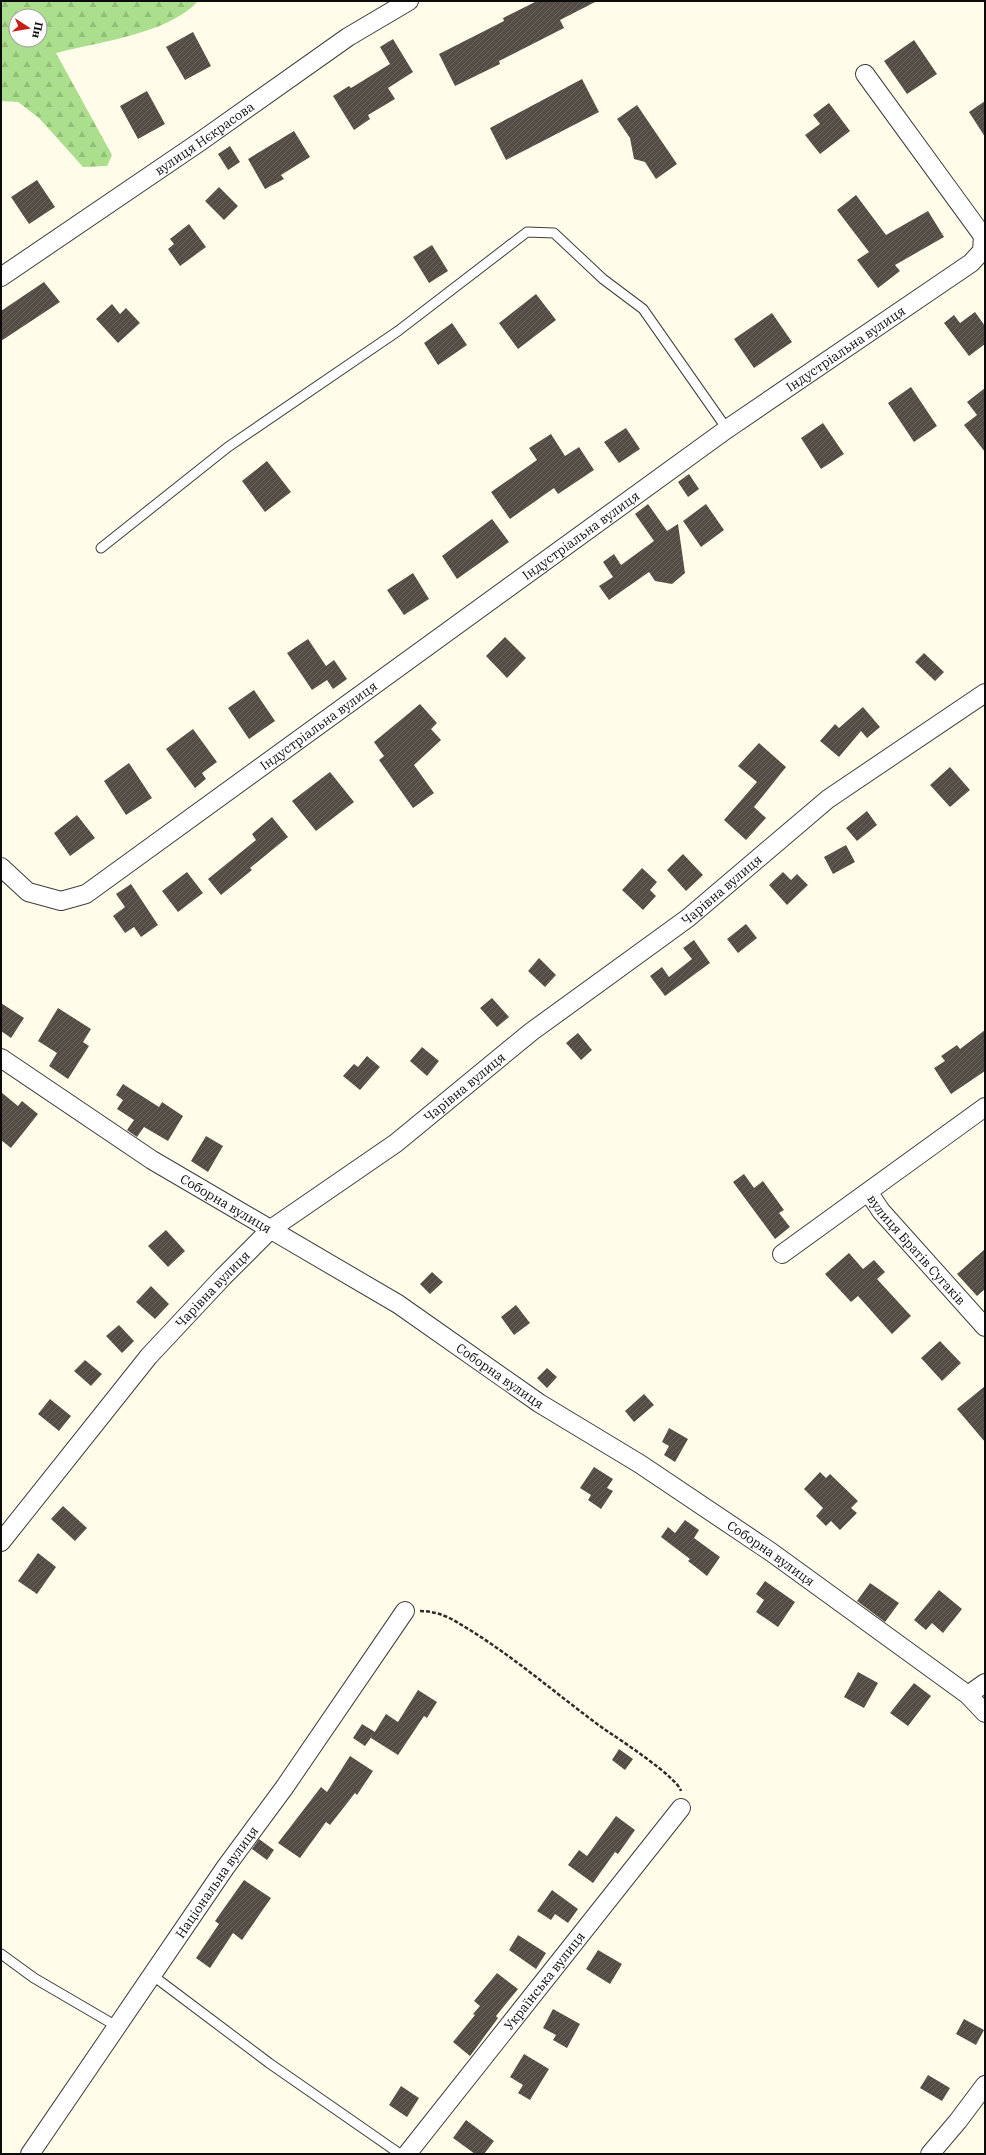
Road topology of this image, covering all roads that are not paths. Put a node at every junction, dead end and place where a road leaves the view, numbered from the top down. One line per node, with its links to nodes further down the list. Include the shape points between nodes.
1 (409, 1): 3 (street, вулиця Нєкрасова, via 348,37)
2 (865, 74): 4 (street, Індустріальна вулиця, via 983,236 982,251 971,263)
3 (1, 277)
4 (728, 430): 5 (lane, via 643,309 603,279 554,233 527,232 398,331 228,447); 7 (street, Індустріальна вулиця, via 86,894 61,901 28,892)
5 (101, 548)
6 (985, 693): 11 (street, Чарівна вулиця, via 828,799 688,918 531,1032 396,1143)
7 (1, 867)
8 (1, 1058): 11 (street, Соборна вулиця, via 152,1160)
9 (985, 1107): 10 (street, вулиця Братів Сугаків)
10 (869, 1193): 12 (street); 13 (street, вулиця Братів Сугаків, via 881,1211)
11 (271, 1229): 14 (street, Чарівна вулиця, via 149,1356); 17 (street, Соборна вулиця, via 398,1304 540,1403 640,1464 738,1530)
12 (782, 1254)
13 (984, 1324)
14 (1, 1542)
15 (405, 1611): 21 (street, Національна вулиця)
16 (985, 1683): 17 (street)
17 (968, 1695): 18 (street, Соборна вулиця)
18 (985, 1713)
19 (681, 1808): 26 (street, Українська вулиця)
20 (1, 1954): 22 (lane, via 34,1978)
21 (152, 1975): 22 (street, Національна вулиця); 25 (lane, via 269,2063)
22 (118, 2027): 24 (street, Національна вулиця)
23 (985, 2085): 27 (street)
24 (30, 2154)
25 (400, 2154)
26 (407, 2154)
27 (930, 2154)

